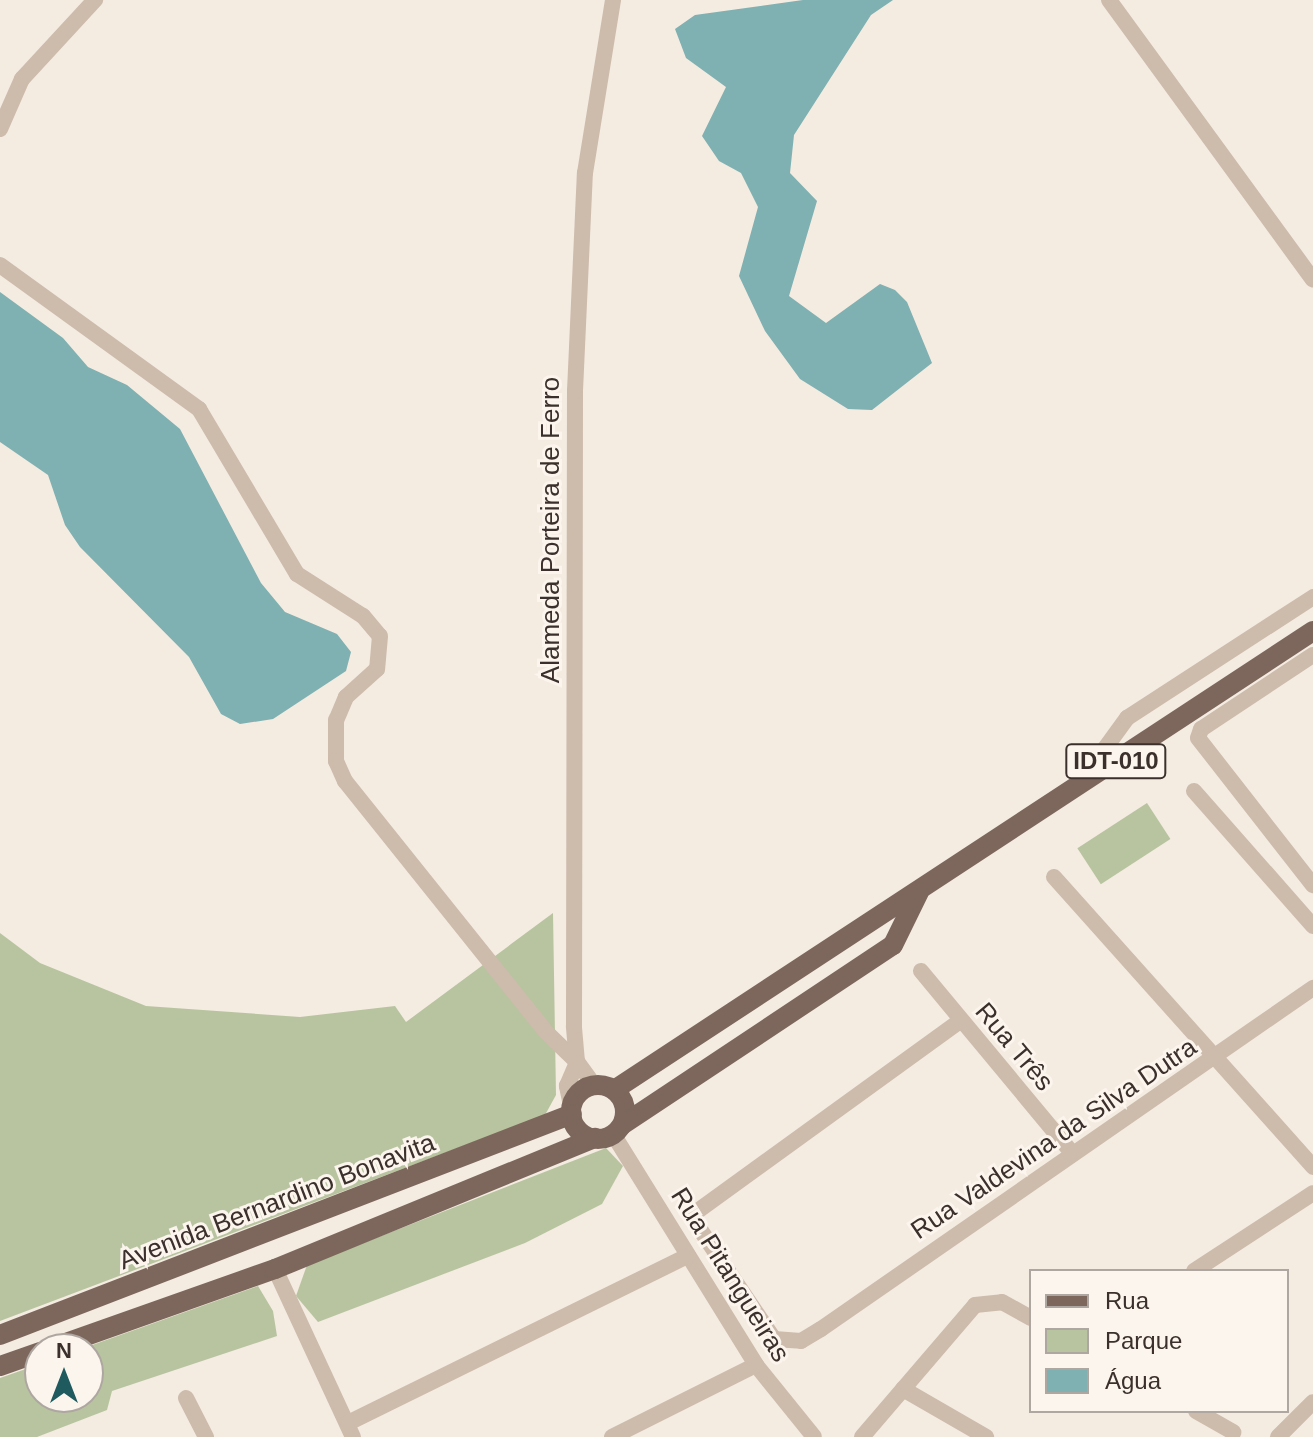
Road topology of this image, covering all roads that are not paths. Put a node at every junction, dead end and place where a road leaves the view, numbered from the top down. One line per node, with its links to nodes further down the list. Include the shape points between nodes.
1 (95, 0): 4 (street, via 22,79)
2 (613, 0): 22 (street, Alameda Porteira de Ferro, via 579,239 573,695)
3 (1109, 0): 6 (street)
4 (0, 129)
5 (0, 265): 22 (street, via 199,409 297,574 363,616 380,636 377,669 346,697 336,720 336,761 345,781 545,1031)
6 (1313, 280)
7 (1313, 597): 10 (street, via 1127,718)
8 (1313, 631): 10 (main road, IDT-010)
9 (1313, 655): 13 (street, via 1201,729 1198,738)
10 (1076, 787): 14 (main road, IDT-010)
11 (1194, 791): 15 (street)
12 (1054, 877): 21 (street)
13 (1313, 885)
14 (919, 892): 18 (main road, Avenida Bernardino Bonavita); 20 (main road, via 893,945)
15 (1313, 926)
16 (921, 971): 19 (street, Rua Três)
17 (1313, 988): 21 (street, Rua Valdevina da Silva Dutra)
18 (732, 1010): 20 (main road); 23 (main road, Avenida Bernardino Bonavita)
19 (960, 1021): 26 (street, Rua Três); 26 (street, Rua Valdevina da Silva Dutra, via 691,1216 774,1339 801,1341 821,1329)
20 (751, 1042): 25 (main road)
21 (1218, 1056): 26 (street, Rua Valdevina da Silva Dutra); 27 (street)
22 (577, 1062): 23 (street); 24 (street, Alameda Porteira de Ferro, via 567,1086)
23 (604, 1088): 24 (main road, Avenida Bernardino Bonavita, via 577,1096); 25 (main road, via 625,1106)
24 (572, 1112): 25 (main road, via 579,1130); 34 (main road, Avenida Bernardino Bonavita)
25 (610, 1133): 29 (street, Rua Pitangueiras); 30 (main road)
26 (1072, 1153)
27 (1313, 1167)
28 (1313, 1193): 31 (street)
29 (688, 1256): 36 (street, Rua Pitangueiras); 42 (street)
30 (275, 1269): 33 (main road); 42 (street)
31 (1197, 1269)
32 (1029, 1317): 38 (street, via 1002,1302 975,1305)
33 (94, 1333)
34 (0, 1335)
35 (24, 1358): 37 (main road)
36 (756, 1365): 45 (street); 46 (street, Rua Pitangueiras)
37 (0, 1366)
38 (903, 1389): 47 (street); 48 (street)
39 (186, 1398): 44 (street)
40 (1313, 1402): 49 (street)
41 (1200, 1413): 43 (street)
42 (350, 1430)
43 (1233, 1432)
44 (206, 1437)
45 (612, 1437)
46 (814, 1437)
47 (862, 1437)
48 (986, 1437)
49 (1278, 1437)

